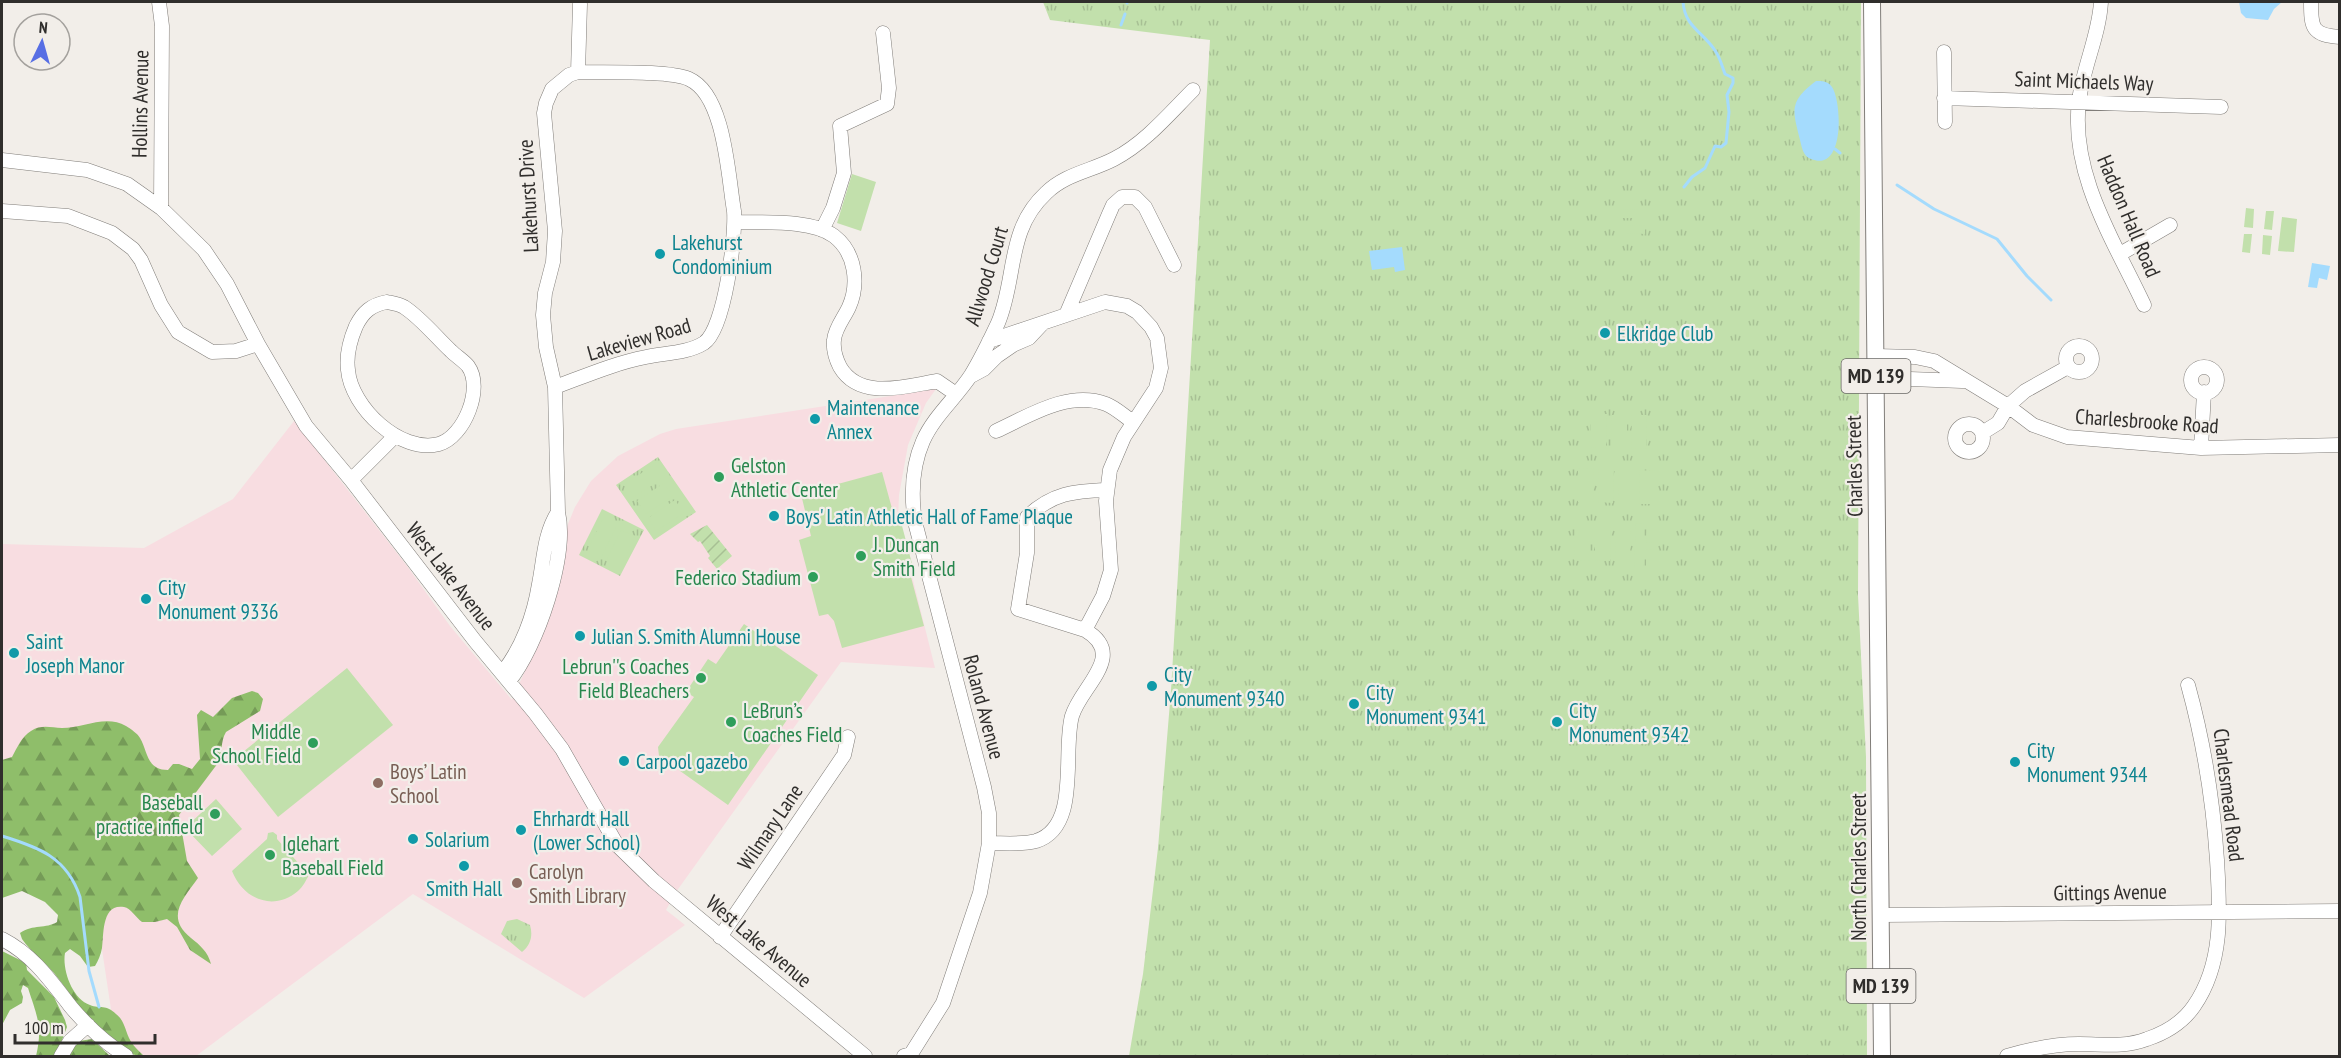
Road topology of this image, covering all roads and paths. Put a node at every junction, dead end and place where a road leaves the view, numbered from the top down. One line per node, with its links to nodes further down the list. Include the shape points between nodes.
1 (159, 2): 16 (street, Hollins Avenue)
2 (1872, 2): 28 (main road, Charles Street / MD 139)
3 (2101, 2): 12 (street, Haddon Hall Road)
4 (2311, 2): 7 (street, via 2314,29 2322,35)
5 (580, 4): 9 (street)
6 (883, 33): 20 (street, via 887,104 840,126 844,172)
7 (2340, 37)
8 (1944, 52): 11 (street)
9 (578, 72): 18 (street, Lakeview Road, via 670,76 690,80 704,91 722,139); 33 (street, Lakehurst Drive, via 552,89 544,113 555,231 543,315)
10 (1193, 90): 26 (street, Allwood Court, via 1129,149 1059,183 1037,202 1017,237 999,321)
11 (1944, 98): 12 (street, Saint Michaels Way); 14 (street)
12 (2079, 102): 13 (street, Saint Michaels Way); 21 (street, Haddon Hall Road, via 2084,167)
13 (2221, 107)
14 (1945, 122)
15 (2, 160): 16 (street, West Lake Avenue, via 99,173 127,184)
16 (161, 208): 27 (street, West Lake Avenue, via 204,250 227,284)
17 (2, 211): 27 (street, via 68,216 112,233 141,260 178,332 212,352 236,351)
18 (735, 222): 20 (street, via 792,224); 33 (street, Lakeview Road, via 721,309 706,342 645,357)
19 (2170, 225): 21 (street)
20 (822, 230): 35 (street, via 842,245 853,267 855,285 834,340 837,362 843,371 851,380 873,388 937,381)
21 (2120, 254): 23 (street, Haddon Hall Road)
22 (1174, 265): 24 (street, via 1146,207 1135,197 1122,197 1113,205)
23 (2144, 305)
24 (1066, 315): 25 (street); 37 (street, via 1094,304 1116,303 1137,312 1151,327 1161,357 1159,380)
25 (1044, 323): 26 (street); 30 (street, via 1029,338)
26 (989, 341): 30 (street, Allwood Court)
27 (258, 344): 43 (street, West Lake Avenue, via 306,426)
28 (1876, 356): 31 (street, Charlesbrooke Road, via 1934,361); 32 (main road, Charles Street / MD 139)
29 (2068, 367): 36 (street, via 2032,386)
30 (971, 376): 35 (street, Roland Avenue)
31 (1967, 381): 32 (street, Charlesbrooke Road, via 1910,379); 36 (street, Charlesbrooke Road)
32 (1876, 385): 49 (main road, Charles Street / MD 139)
33 (555, 387): 46 (street, Lakehurst Drive, via 561,524 549,595 528,652)
34 (2204, 392): 42 (street)
35 (956, 394): 50 (street, Roland Avenue, via 922,442 914,475 913,509 984,787)
36 (2008, 406): 39 (street, via 1998,423); 42 (street, Charlesbrooke Road, via 2033,425 2067,437)
37 (1133, 422): 38 (street, via 1107,405 1082,400 1060,403); 44 (street, via 1119,445)
38 (996, 431)
39 (1982, 433)
40 (395, 436): 40 (street, via 423,444 446,441 467,416 472,385 468,367 403,306 387,302 376,304 360,317 350,341 348,371 367,412); 43 (street)
41 (2340, 445): 42 (street, Charlesbrooke Road)
42 (2201, 448)
43 (351, 480): 46 (street, West Lake Avenue)
44 (1107, 490): 45 (street, via 1111,570); 45 (street, via 1081,491 1050,499 1027,517 1027,553 1018,609)
45 (1085, 630): 50 (street, via 1094,635 1102,650 1102,663 1073,714 1065,807 1057,826 1048,835 1026,843)
46 (505, 677): 54 (street, West Lake Avenue, via 562,749 617,845)
47 (2188, 685): 52 (street, Charlesmead Road, via 2211,792)
48 (848, 737): 54 (street, Wilmary Lane, via 844,754)
49 (1880, 750): 53 (main road, North Charles Street / MD 139)
50 (989, 843): 61 (street, Roland Avenue, via 980,893 943,1003)
51 (2340, 911): 52 (street, Gittings Avenue)
52 (2220, 912): 53 (street, Gittings Avenue); 57 (street, Charlesmead Road, via 2212,966 2193,1008 2161,1033)
53 (1881, 915): 62 (main road, North Charles Street / MD 139)
54 (720, 937): 60 (street, West Lake Avenue)
55 (2, 939): 56 (street, via 44,970)
56 (88, 1025): 58 (street, via 70,1041); 59 (street)
57 (2107, 1051): 63 (street, Charlesmead Road, via 2062,1044)
58 (61, 1056)
59 (126, 1056)
60 (865, 1056)
61 (909, 1056)
62 (1882, 1056)
63 (2007, 1056)

